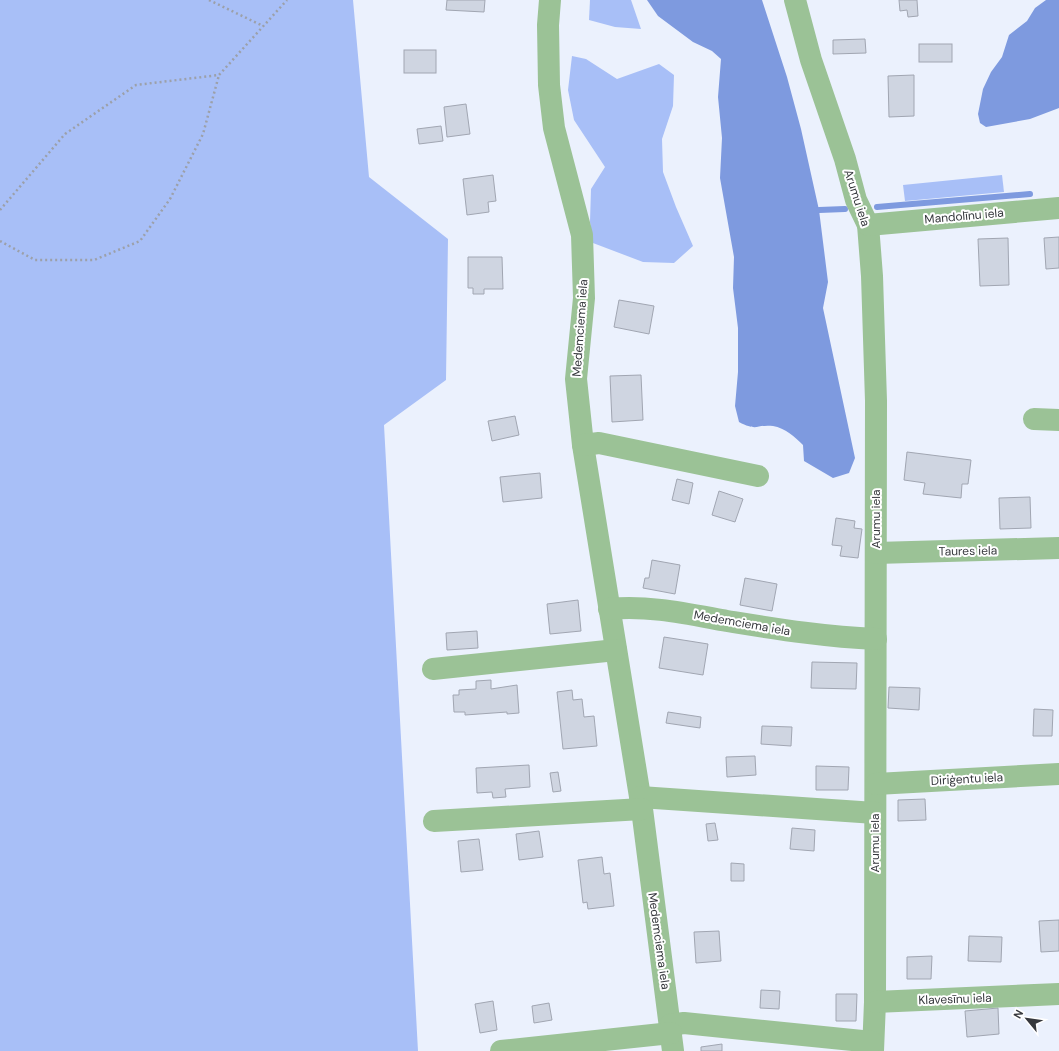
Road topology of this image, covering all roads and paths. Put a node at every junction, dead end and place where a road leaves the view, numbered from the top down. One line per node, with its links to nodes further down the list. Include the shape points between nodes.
1 (209, 0): 5 (path)
2 (287, 0): 5 (path)
3 (550, 0): 13 (street, Medemciema iela, via 549,85 554,128 582,235 584,298 576,378)
4 (795, 0): 9 (street, Arumu iela, via 811,60 845,158 856,200)
5 (263, 26): 6 (path)
6 (219, 75): 8 (path, via 136,85 65,134); 10 (path, via 203,134 170,199 140,241 94,260 35,260)
7 (1059, 208): 9 (street, Mandolīnu iela)
8 (0, 210)
9 (868, 225): 16 (street, Arumu iela, via 876,390)
10 (0, 241)
11 (1034, 419): 12 (street)
12 (1059, 420)
13 (583, 445): 14 (street, via 599,443); 17 (street, Medemciema iela)
14 (758, 476)
15 (1059, 548): 16 (street, Taures iela)
16 (876, 553): 18 (street, Arumu iela)
17 (609, 609): 18 (street, Medemciema iela, via 626,607 663,610 814,635); 19 (street, Medemciema iela)
18 (876, 639): 22 (street, Arumu iela)
19 (616, 650): 20 (street); 23 (street, Medemciema iela)
20 (433, 670)
21 (1059, 774): 22 (street, Diriģentu iela)
22 (876, 784): 24 (street, Arumu iela)
23 (641, 803): 24 (street); 25 (street); 28 (street, Medemciema iela)
24 (875, 813): 27 (street, Arumu iela)
25 (434, 820)
26 (1059, 994): 27 (street, Klavesīnu iela)
27 (875, 1002): 29 (street, Arumu iela)
28 (672, 1036): 29 (street, via 684,1023); 30 (street)
29 (873, 1046)
30 (501, 1051)

